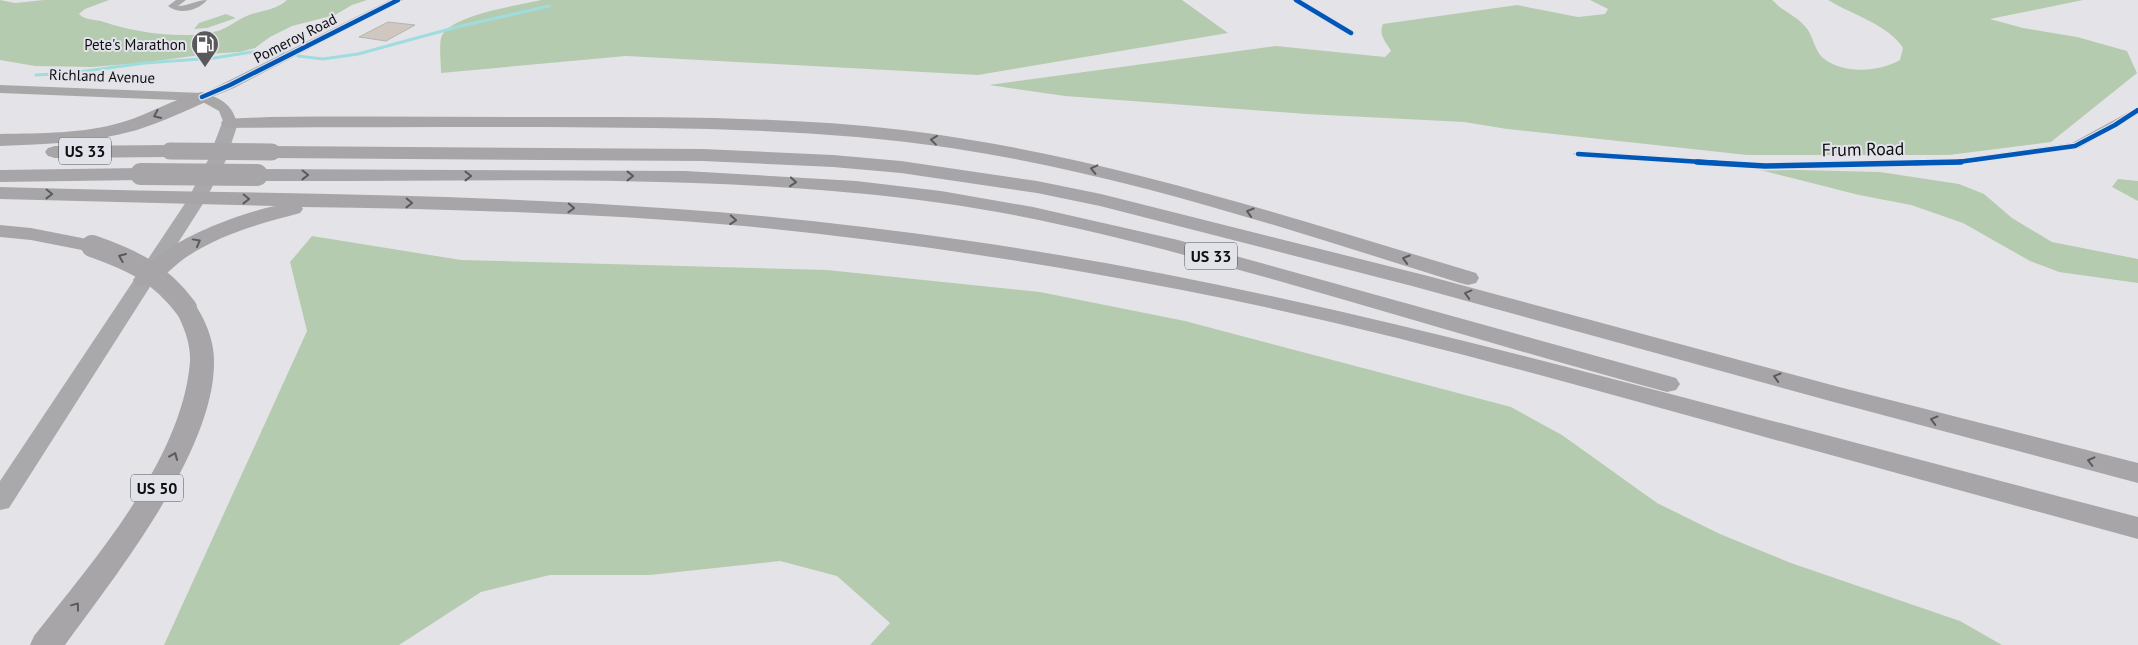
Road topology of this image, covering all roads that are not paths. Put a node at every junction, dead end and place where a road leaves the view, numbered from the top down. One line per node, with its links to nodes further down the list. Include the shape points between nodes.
1 (182, 0): 2 (street, via 172,6 190,7)
2 (203, 0)
3 (398, 0): 7 (street, Pomeroy Road)
4 (1296, 0): 5 (street)
5 (1351, 33)
6 (0, 89): 7 (main road, Richland Avenue)
7 (202, 97): 9 (main road, via 223,106); 10 (highway, one-way to 10, via 112,131)
8 (2138, 110): 12 (street, Frum Road, via 2075,146 1958,162 1765,166)
9 (230, 123): 15 (highway, via 217,160); 19 (highway, one-way to 9, via 1483,283 1179,191 1087,168 953,142 829,128 722,122)
10 (0, 140)
11 (0, 153): 19 (highway, US 33, one-way to 11, bridge, via 1092,198 901,167 703,155 170,150)
12 (1578, 154)
13 (0, 176): 22 (highway, US 33, one-way to 22, bridge, via 658,176 898,192 1006,208 1109,229 1245,265)
14 (0, 193): 15 (highway, one-way to 15)
15 (197, 199): 16 (highway, one-way to 16); 18 (highway)
16 (354, 202): 18 (highway, one-way to 16, via 164,261 234,224 305,206); 23 (highway, one-way to 23, via 588,209 743,220 971,248 1115,271 1279,304 1552,370)
17 (0, 231): 24 (highway, US 50, one-way to 17, bridge, via 142,514 168,468 194,408 202,361 197,328 170,286 156,275 121,256 92,246)
18 (144, 280): 21 (highway)
19 (1735, 366): 20 (highway, US 33, one-way to 19)
20 (2138, 473)
21 (0, 501)
22 (2138, 515)
23 (2138, 528)
24 (46, 645)

